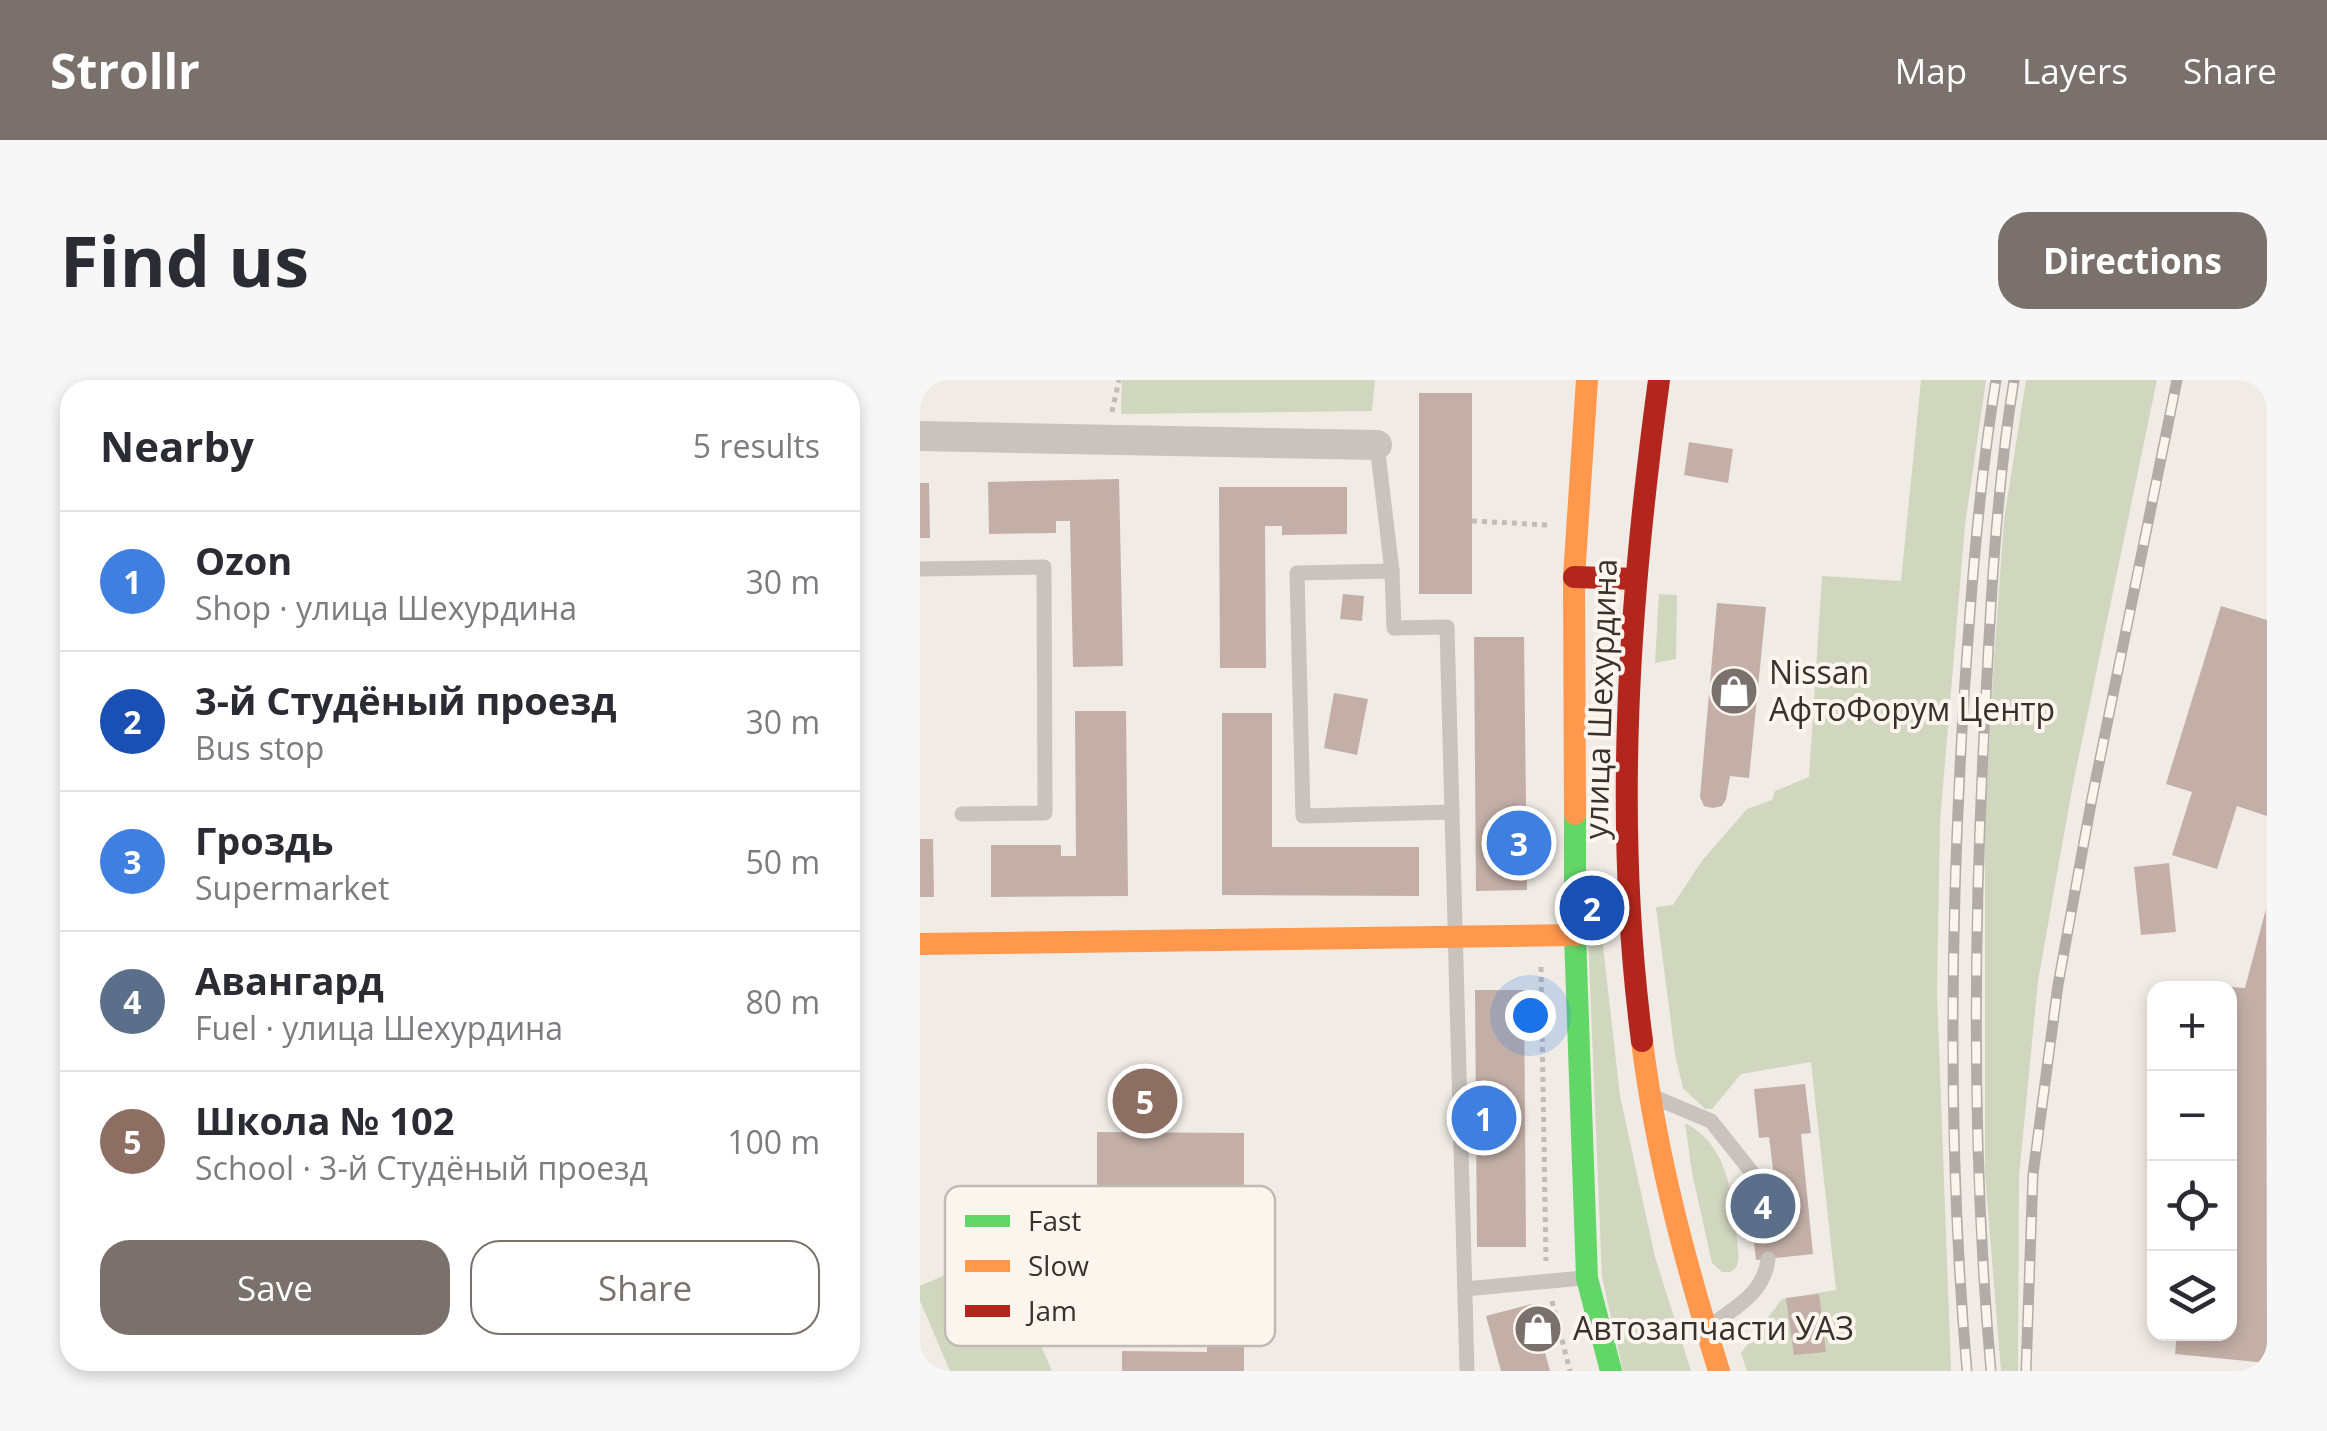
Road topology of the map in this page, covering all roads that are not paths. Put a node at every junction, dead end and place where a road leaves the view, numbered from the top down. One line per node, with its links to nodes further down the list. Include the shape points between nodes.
1 (1588, 380): 7 (street)
2 (1659, 380): 8 (street, улица Шехурдина)
3 (920, 436): 4 (street)
4 (1377, 446): 6 (lane)
5 (920, 569): 10 (lane, via 1044,567 1045,813)
6 (1392, 571): 9 (lane, via 1394,628 1447,627); 9 (lane, via 1297,573 1303,816)
7 (1574, 577): 8 (street); 12 (street)
8 (1636, 579): 14 (street, улица Шехурдина, via 1626,738 1628,907)
9 (1452, 812): 11 (lane)
10 (962, 814)
11 (1456, 936): 12 (street); 13 (street); 18 (lane)
12 (1575, 936): 17 (street)
13 (920, 944)
14 (1648, 1095): 15 (lane, via 1710,1121); 19 (street, улица Шехурдина)
15 (1757, 1187)
16 (1768, 1258): 19 (lane, via 1758,1290)
17 (1588, 1278): 18 (lane); 21 (street)
18 (1465, 1289): 20 (lane)
19 (1706, 1330): 22 (street, улица Шехурдина)
20 (1467, 1371)
21 (1611, 1371)
22 (1718, 1371)

